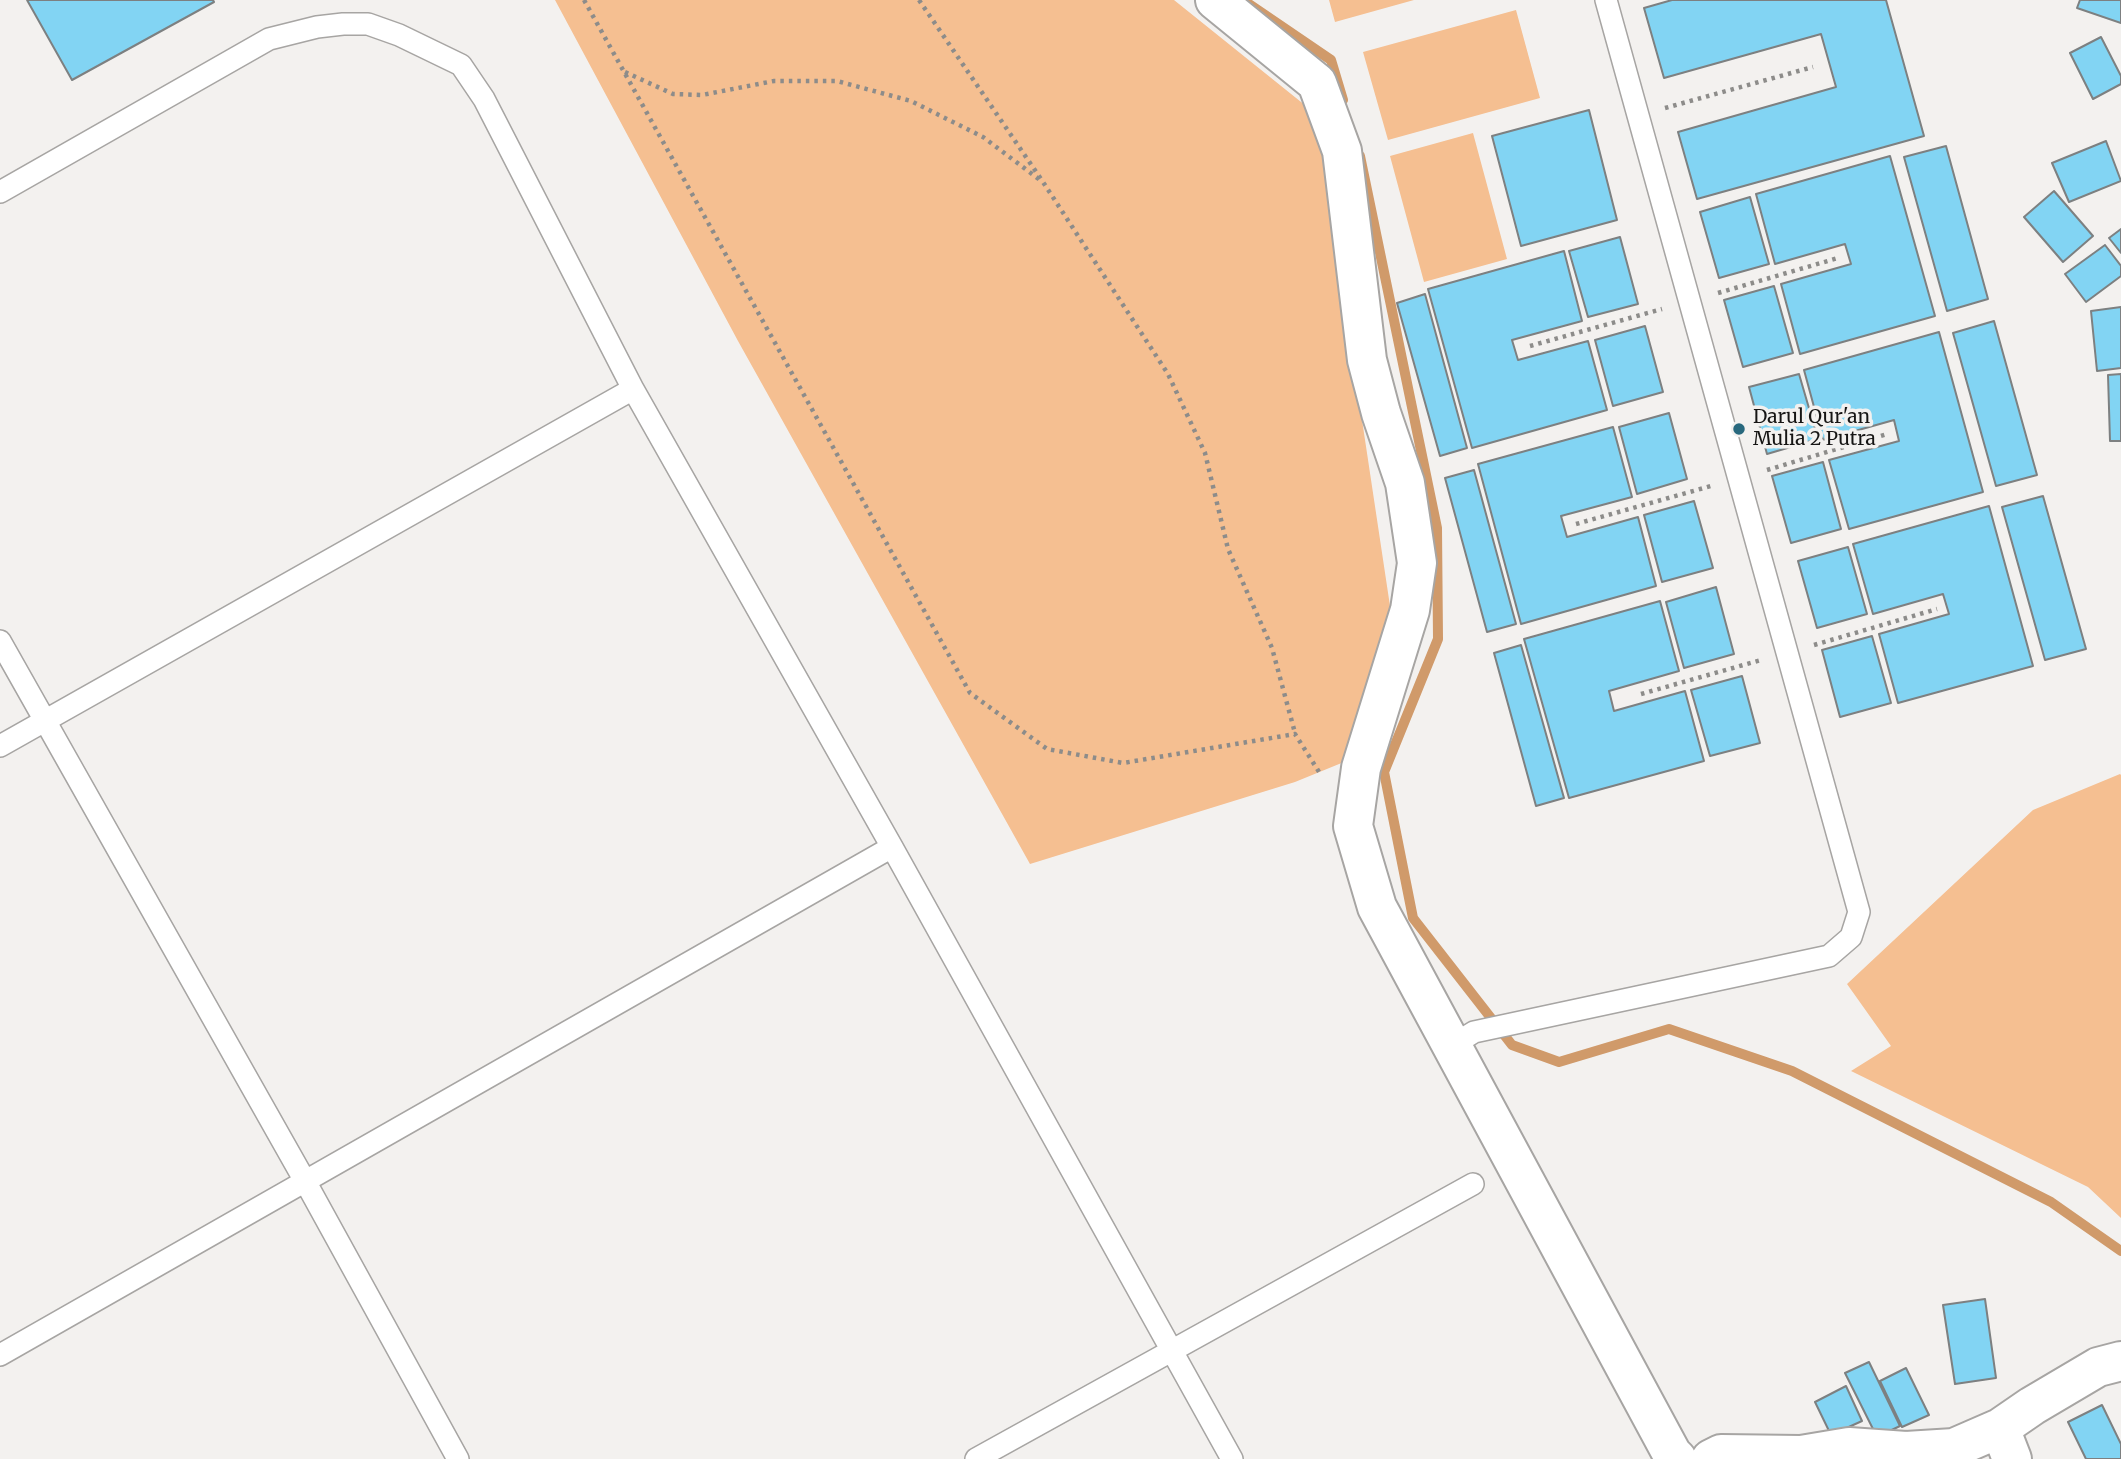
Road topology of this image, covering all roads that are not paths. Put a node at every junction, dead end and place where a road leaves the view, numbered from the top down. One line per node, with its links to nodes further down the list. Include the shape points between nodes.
1 (1215, 0): 9 (street, via 1317,83 1342,152 1367,360 1405,483 1417,563 1410,610 1361,768 1353,826 1377,907)
2 (1606, 0): 9 (lane, via 1858,912 1851,937 1829,956)
3 (0, 192): 4 (lane, via 269,39 343,23 368,24 461,65 484,99)
4 (633, 389): 6 (lane); 8 (lane)
5 (0, 641): 6 (lane)
6 (44, 721): 7 (lane); 10 (lane)
7 (0, 746)
8 (892, 847): 10 (lane); 12 (lane)
9 (1464, 1039): 19 (street)
10 (304, 1181): 13 (lane); 16 (lane)
11 (1473, 1184): 12 (lane)
12 (1173, 1350): 17 (lane); 18 (lane)
13 (0, 1355)
14 (2121, 1361): 15 (street, via 2098,1367 2032,1406)
15 (2006, 1444): 20 (street, via 1906,1451 1849,1447 1801,1455 1721,1454)
16 (458, 1459)
17 (976, 1459)
18 (1232, 1459)
19 (1677, 1459)
20 (1711, 1459)

